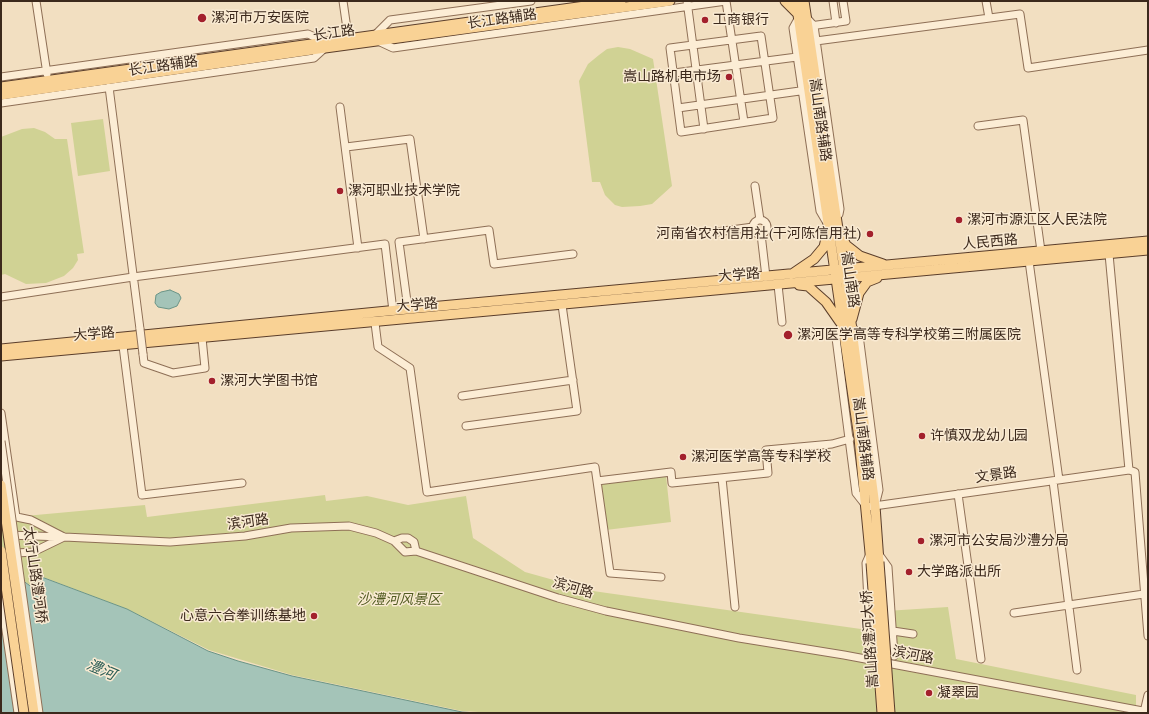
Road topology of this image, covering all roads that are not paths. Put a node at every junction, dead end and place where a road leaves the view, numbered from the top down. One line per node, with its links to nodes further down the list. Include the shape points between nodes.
1 (36, 1): 30 (street)
2 (343, 1): 23 (street)
3 (531, 1): 13 (street, 长江路辅路)
4 (621, 1): 14 (main road, 长江路)
5 (670, 1): 20 (main road, 长江路)
6 (726, 1): 15 (street, 长江路辅路); 21 (street)
7 (785, 1): 18 (main road)
8 (796, 1): 18 (main road, 嵩山南路)
9 (804, 1): 18 (main road, 嵩山南路)
10 (833, 1): 19 (street)
11 (844, 1): 19 (street, via 846,21)
12 (986, 1): 17 (street)
13 (516, 2): 16 (street); 20 (street, 长江路辅路, via 390,20)
14 (579, 4): 16 (main road, 长江路)
15 (687, 4): 20 (street, 长江路辅路, via 393,48); 25 (street)
16 (518, 14): 20 (main road, 长江路)
17 (989, 18): 22 (street); 26 (street, via 1020,14 1028,68)
18 (805, 21): 19 (street); 22 (street, 嵩山南路辅路); 27 (street, 嵩山南路辅路, via 793,28); 37 (main road, 嵩山南路); 51 (main road, 嵩山南路)
19 (836, 23)
20 (377, 38): 23 (main road, 长江路)
21 (732, 40): 25 (street); 28 (street, via 761,36); 29 (street)
22 (816, 41): 51 (street, 嵩山南路辅路, via 840,209)
23 (349, 42): 24 (main road, 长江路)
24 (324, 45): 30 (street, 长江路辅路, via 308,34); 34 (main road, 长江路); 35 (street, 长江路辅路, via 314,58); 38 (main road, 长江路)
25 (693, 45): 31 (street); 32 (street, via 670,48)
26 (1148, 50)
27 (797, 57): 28 (street); 37 (street, 嵩山南路辅路)
28 (765, 61): 29 (street); 39 (street)
29 (736, 65): 31 (street); 40 (street)
30 (46, 70): 33 (street, 长江路辅路); 34 (street)
31 (696, 70): 32 (street); 42 (street)
32 (674, 73): 44 (street)
33 (1, 77)
34 (48, 80): 36 (main road, 长江路)
35 (109, 87): 41 (street, 长江路辅路); 69 (street)
36 (1, 88)
37 (806, 90): 39 (street); 51 (main road, 嵩山南路)
38 (1, 95)
39 (770, 96): 40 (street); 45 (street, via 773,118)
40 (741, 100): 42 (street); 45 (street)
41 (1, 103)
42 (701, 105): 44 (street); 47 (street)
43 (340, 107): 48 (street)
44 (678, 108): 47 (street, via 681,132)
45 (744, 122): 47 (street)
46 (978, 126): 62 (street, via 1023,120)
47 (704, 129)
48 (346, 147): 55 (street, via 410,140); 59 (street)
49 (755, 186): 50 (street)
50 (760, 220): 52 (street); 54 (street, via 768,227 766,232)
51 (833, 226): 65 (main road, via 846,245 860,256); 66 (main road, 嵩山南路); 67 (main road, 嵩山南路); 71 (main road, via 824,247)
52 (753, 227): 53 (street); 54 (street, via 755,233)
53 (708, 233)
54 (761, 234): 70 (street)
55 (424, 239): 56 (street); 63 (street, via 489,230 494,264)
56 (399, 242): 58 (street); 77 (street)
57 (1148, 242): 60 (main road, 人民西路)
58 (385, 244): 59 (street); 78 (street)
59 (358, 248): 69 (street)
60 (1109, 250): 61 (main road, 人民西路); 62 (main road, 人民西路); 64 (main road, 人民西路); 92 (street)
61 (1148, 250)
62 (1042, 251): 65 (main road, 人民西路)
63 (573, 254)
64 (1029, 261): 68 (main road, 人民西路); 94 (street)
65 (888, 265): 67 (main road, 人民西路)
66 (834, 270): 67 (main road, 人民西路); 71 (main road, 大学路); 72 (main road, 嵩山南路)
67 (844, 274): 68 (main road, 人民西路); 72 (main road, 人民西路); 81 (main road, 嵩山南路)
68 (888, 275): 81 (main road, via 867,282 859,293)
69 (133, 277): 75 (street); 82 (street, bridge, via 144,363 173,373 205,368)
70 (766, 277): 71 (main road, 大学路); 74 (main road, 大学路)
71 (792, 279): 72 (main road, 大学路); 73 (main road, 大学路); 81 (main road, via 808,286)
72 (835, 280): 81 (main road, 嵩山南路)
73 (778, 285): 74 (main road, 大学路); 79 (street)
74 (689, 289): 76 (main road, 大学路); 77 (main road, 大学路)
75 (1, 297)
76 (562, 305): 80 (main road, 大学路); 86 (street)
77 (408, 309): 78 (main road, 大学路)
78 (393, 311): 84 (main road, 大学路)
79 (782, 322)
80 (375, 323): 82 (main road, 大学路); 95 (street, via 378,347 410,368 427,492 595,467)
81 (846, 324): 90 (street, 嵩山南路辅路, via 836,338); 99 (main road, 嵩山南路)
82 (202, 338): 83 (main road, 大学路)
83 (123, 346): 85 (main road, 大学路); 96 (street, via 142,494)
84 (1, 349)
85 (1, 356)
86 (573, 380): 87 (street); 89 (street, via 577,411)
87 (462, 396)
88 (1, 413): 101 (street)
89 (466, 426)
90 (850, 439): 93 (street, via 832,444 766,450 768,473); 99 (street, 嵩山南路辅路, via 856,493)
91 (1, 441): 101 (street, 太行山路澧河桥, bridge)
92 (1130, 470): 94 (street, 文景路); 110 (street, via 1135,472)
93 (722, 478): 95 (street, via 672,483 671,472); 113 (street)
94 (1056, 480): 98 (street, 文景路); 112 (street)
95 (597, 481): 109 (street, via 610,573)
96 (242, 483)
97 (1, 484): 102 (main road, 太行山路澧河桥, bridge)
98 (958, 494): 99 (street, 文景路); 120 (street)
99 (871, 506): 107 (main road, 嵩山南路)
100 (1, 514): 101 (street, 滨河路)
101 (14, 517): 102 (street, 太行山路澧河桥, bridge); 103 (street, 滨河路, via 31,520)
102 (12, 535): 103 (street); 126 (main road, 太行山路澧河桥, bridge); 127 (street, 太行山路澧河桥, bridge)
103 (64, 537): 104 (street, 滨河路, via 170,542 245,536 291,528 349,526); 106 (street, via 33,552)
104 (394, 541): 105 (street, 滨河路, via 405,552); 105 (street, via 408,538 414,542)
105 (416, 551): 123 (street, 滨河路, via 558,598 606,611 739,638 844,655)
106 (1, 553): 125 (main road, bridge)
107 (874, 553): 108 (main road, 嵩山南路); 115 (street, via 888,567); 118 (street, via 866,563)
108 (875, 562): 128 (main road, 嵩山路澧河大桥, bridge); 129 (main road, 嵩山路澧河大桥, bridge)
109 (661, 577)
110 (1144, 594): 112 (street); 117 (street)
111 (1, 596): 124 (street)
112 (1069, 606): 114 (street); 121 (street)
113 (736, 607)
114 (1014, 613)
115 (893, 631): 116 (street); 119 (street)
116 (913, 634)
117 (1148, 636)
118 (870, 638)
119 (894, 656)
120 (981, 659)
121 (1078, 670)
122 (1148, 695): 123 (street)
123 (1146, 712)
124 (18, 713)
125 (24, 713)
126 (34, 713)
127 (39, 713)
128 (882, 713)
129 (890, 713)

